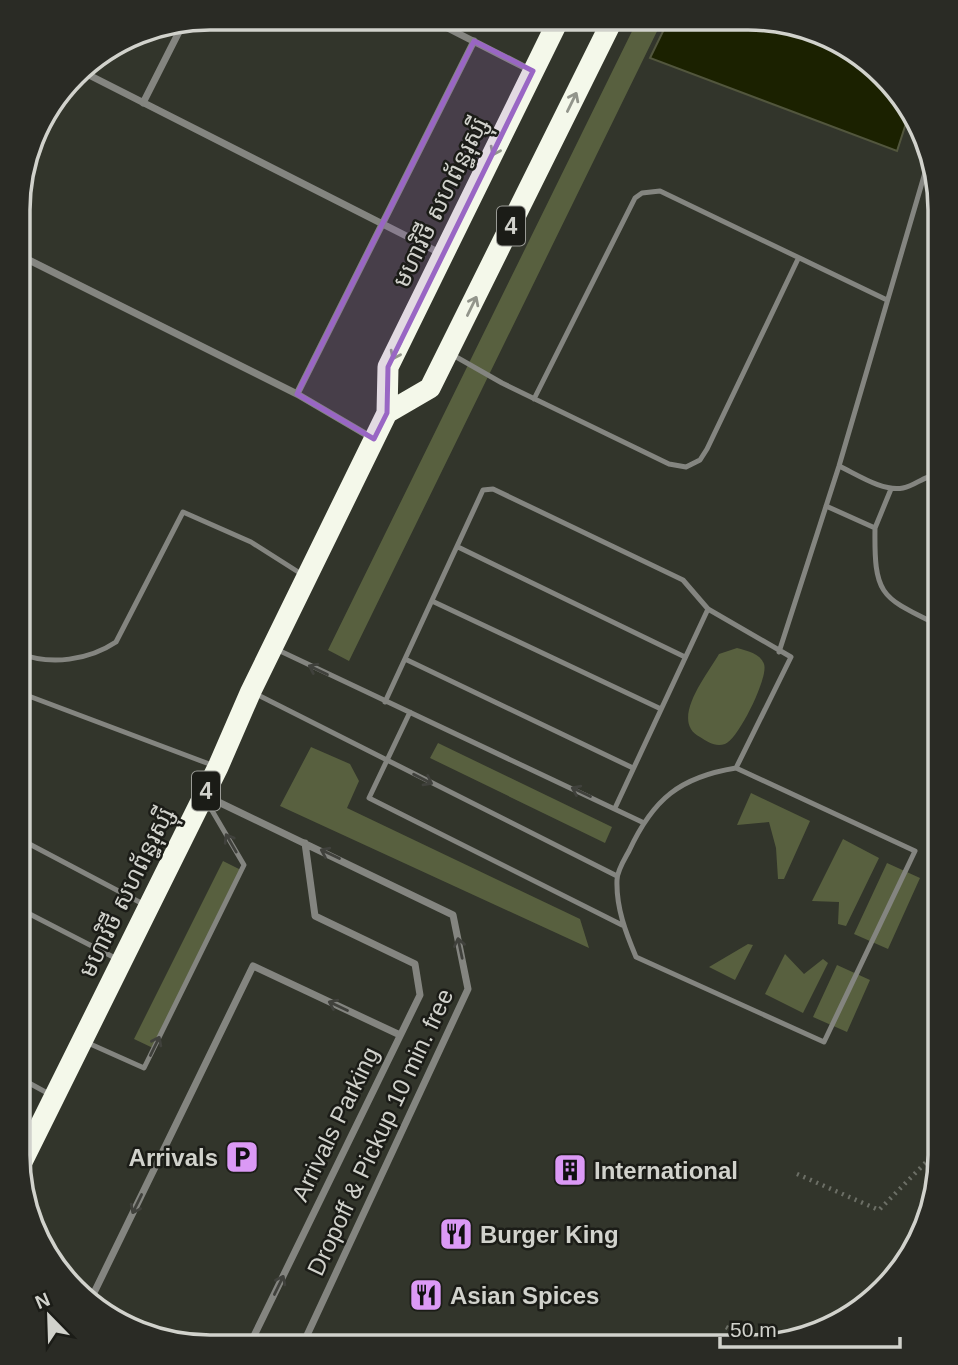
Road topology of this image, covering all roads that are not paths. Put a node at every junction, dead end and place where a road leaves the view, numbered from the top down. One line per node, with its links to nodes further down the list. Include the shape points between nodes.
1 (452, 30): 5 (street)
2 (554, 30): 6 (highway, មហាវិថី សហព័ន្ធរុស្ស៊ី / 4)
3 (608, 30): 15 (highway, 4, one-way to 3)
4 (179, 32): 8 (street)
5 (474, 41): 6 (street); 10 (street)
6 (533, 72): 11 (highway, មហាវិថី សហព័ន្ធរុស្ស៊ី / 4, one-way to 11)
7 (89, 75): 8 (street)
8 (143, 103): 10 (street)
9 (924, 174): 14 (lane)
10 (381, 222): 11 (street); 16 (street)
11 (443, 255): 18 (highway, មហាវិថី សហព័ន្ធរុស្ស៊ី / 4, one-way to 18, via 388,367)
12 (798, 259): 14 (lane); 17 (lane, via 660,191 642,193 635,198); 17 (lane, via 699,460 686,467 669,464)
13 (30, 260): 16 (street)
14 (887, 300): 20 (lane)
15 (449, 353): 17 (lane); 18 (highway, 4, via 430,387)
16 (297, 394): 19 (street)
17 (534, 399)
18 (387, 413): 19 (highway, មហាវិថី សហព័ន្ធរុស្ស៊ី / 4)
19 (374, 439): 26 (highway, មហាវិថី សហព័ន្ធរុស្ស៊ី / 4)
20 (839, 466): 22 (lane); 23 (lane)
21 (928, 476): 22 (lane, via 906,488)
22 (891, 489): 24 (lane)
23 (826, 506): 24 (lane); 31 (lane)
24 (875, 528): 29 (lane, via 874,564 881,589 898,605)
25 (458, 547): 27 (lane); 28 (lane, via 478,498 484,490 493,489 683,580); 33 (lane)
26 (308, 578): 30 (highway, មហាវិថី សហព័ន្ធរុស្ស៊ី / 4); 32 (lane, via 251,542 183,512 116,642 76,660)
27 (432, 601): 34 (lane); 38 (lane)
28 (708, 609): 31 (lane); 33 (lane)
29 (928, 620)
30 (272, 648): 35 (highway, មហាវិថី សហព័ន្ធរុស្ស៊ី / 4); 37 (lane, one-way to 30)
31 (779, 652): 43 (lane, via 792,657)
32 (30, 654)
33 (685, 657): 38 (lane)
34 (405, 659): 37 (lane); 42 (lane)
35 (251, 691): 40 (lane); 41 (highway, មហាវិថី សហព័ន្ធរុស្ស៊ី / 4)
36 (30, 696): 41 (lane)
37 (384, 702): 39 (lane)
38 (661, 709): 42 (lane)
39 (410, 712): 40 (lane); 45 (lane, one-way to 39)
40 (387, 761): 49 (lane, one-way to 49); 52 (lane, via 369,798)
41 (218, 767): 44 (highway, មហាវិថី សហព័ន្ធរុស្ស៊ី / 4)
42 (633, 768): 45 (lane)
43 (736, 768): 46 (lane, via 707,773 676,787); 52 (lane, via 915,851 824,1042 636,957)
44 (204, 796): 47 (street); 50 (highway, មហាវិថី សហព័ន្ធរុស្ស៊ី / 4); 55 (lane, one-way to 44, via 144,1068 244,865)
45 (615, 808): 46 (lane)
46 (642, 822): 49 (lane)
47 (305, 843): 54 (street, Arrivals Parking, via 315,916 415,964 420,995); 61 (street, Dropoff & Pickup 10 min. free, one-way to 47, via 468,989 453,915)
48 (30, 844): 50 (lane)
49 (617, 876): 52 (lane)
50 (149, 907): 53 (highway, មហាវិថី សហព័ន្ធរុស្ស៊ី / 4)
51 (30, 914): 53 (lane)
52 (622, 925)
53 (121, 961): 55 (highway, មហាវិថី សហព័ន្ធរុស្ស៊ី / 4)
54 (400, 1035): 59 (street, one-way to 59, via 253,966); 60 (street, Arrivals Parking, one-way to 54)
55 (82, 1040): 57 (highway, មហាវិថី សហព័ន្ធរុស្ស៊ី / 4)
56 (30, 1084): 57 (lane)
57 (54, 1097): 58 (highway, មហាវិថី សហព័ន្ធរុស្ស៊ី / 4)
58 (30, 1146)
59 (94, 1293)
60 (254, 1335)
61 (307, 1335)

